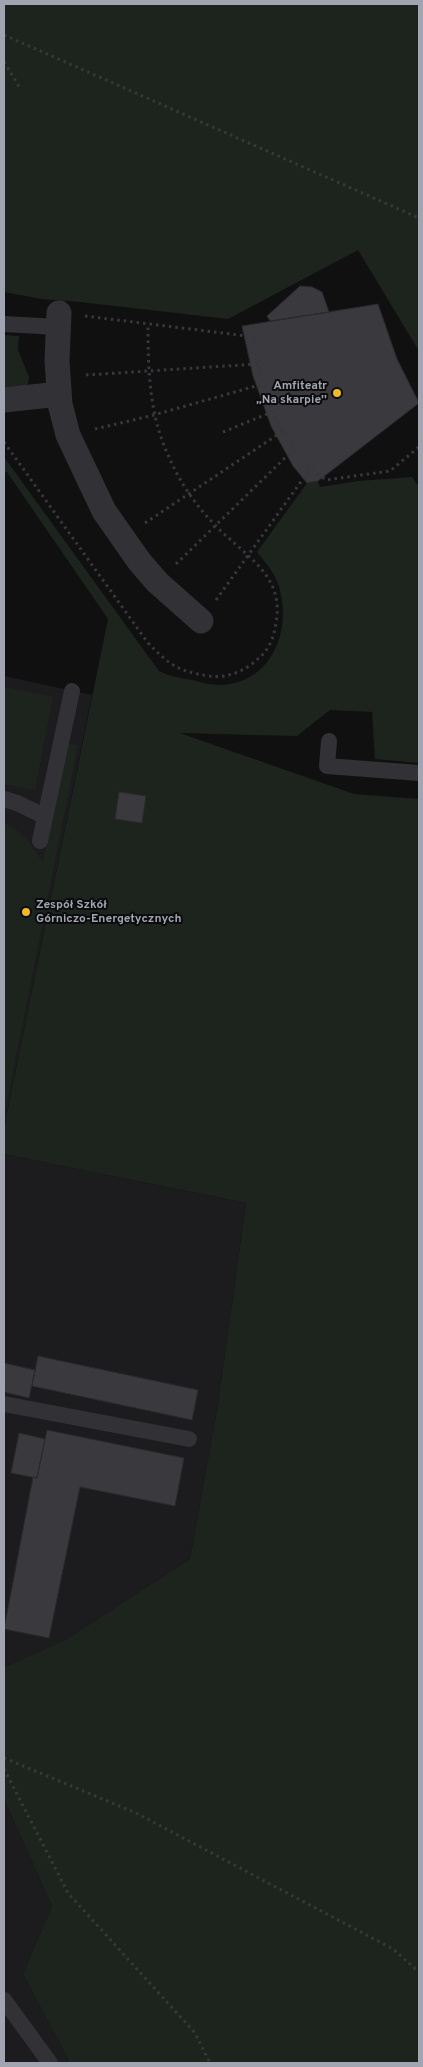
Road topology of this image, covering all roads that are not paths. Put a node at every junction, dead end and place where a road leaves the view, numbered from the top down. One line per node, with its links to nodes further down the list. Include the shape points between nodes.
1 (59, 320): 2 (lane); 3 (street)
2 (4, 324)
3 (58, 385): 4 (street); 5 (street, via 68,435 104,511 157,582)
4 (4, 400)
5 (202, 621)
6 (72, 691): 10 (lane)
7 (329, 741): 8 (lane, via 327,766)
8 (419, 773)
9 (4, 799): 10 (lane)
10 (44, 816): 11 (lane)
11 (40, 841)
12 (4, 1404): 13 (lane)
13 (189, 1440)
14 (4, 2000): 15 (lane)
15 (50, 2063)

